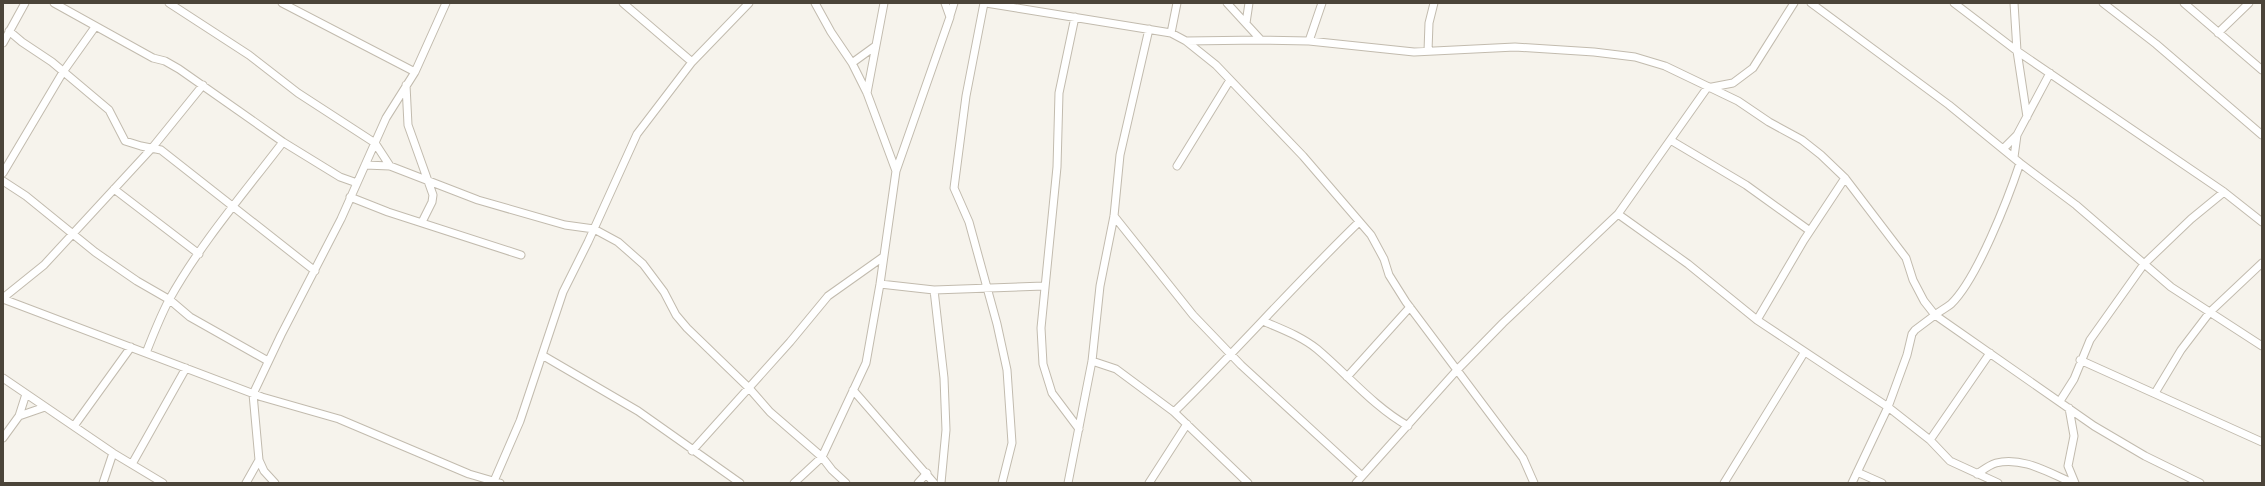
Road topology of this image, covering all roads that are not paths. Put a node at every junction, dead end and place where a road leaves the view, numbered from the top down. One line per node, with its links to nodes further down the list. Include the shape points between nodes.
1 (25, 3): 30 (street)
2 (54, 3): 28 (street)
3 (169, 3): 56 (street)
4 (282, 3): 44 (street)
5 (446, 3): 44 (street)
6 (623, 3): 40 (street)
7 (749, 3): 40 (street)
8 (815, 3): 41 (street)
9 (884, 3): 37 (street)
10 (945, 3): 25 (street)
11 (954, 3): 25 (street)
12 (985, 3): 26 (street); 90 (street, via 971,68 954,188 968,222)
13 (1177, 3): 32 (street)
14 (1227, 3): 27 (street)
15 (1249, 3): 27 (street)
16 (1322, 3): 35 (street)
17 (1434, 3): 38 (street, via 1429,23)
18 (1794, 3): 49 (street, via 1753,68 1733,83)
19 (1811, 3): 58 (street, via 1949,105)
20 (1954, 3): 39 (street)
21 (2014, 3): 39 (street)
22 (2103, 3): 53 (street, via 2156,44)
23 (2184, 3): 31 (street)
24 (2249, 3): 31 (street)
25 (950, 17): 64 (street)
26 (1075, 17): 29 (street); 89 (street, via 1059,92 1057,167)
27 (1246, 23): 33 (street)
28 (95, 27): 43 (street); 48 (street, via 153,58 165,61)
29 (1149, 29): 32 (street); 75 (street, via 1126,128)
30 (9, 31): 36 (street); 43 (street)
31 (2218, 32): 42 (street)
32 (1171, 33): 34 (street)
33 (1261, 40): 34 (street); 35 (street)
34 (1186, 41): 46 (street)
35 (1309, 41): 38 (street, via 1414,52)
36 (3, 43)
37 (874, 47): 41 (street); 50 (street)
38 (1428, 51): 49 (street, via 1515,47 1635,57 1665,66)
39 (2017, 52): 45 (street); 51 (street)
40 (692, 62): 79 (street, via 637,134)
41 (852, 63): 50 (street)
42 (2261, 68)
43 (64, 72): 57 (street, via 109,110 125,141); 65 (street)
44 (415, 72): 47 (street)
45 (2050, 73): 51 (street); 71 (street)
46 (1230, 80): 63 (street); 77 (street, via 1303,156)
47 (406, 85): 56 (street, via 386,118); 68 (street, via 408,125)
48 (203, 86): 55 (street); 57 (street)
49 (1707, 88): 54 (street); 66 (street, via 1738,101 1802,140)
50 (867, 93): 64 (street)
51 (2027, 117): 52 (street)
52 (2017, 135): 58 (street); 59 (street)
53 (2262, 135)
54 (1672, 141): 74 (street); 80 (street, via 1746,185)
55 (283, 142): 69 (street, via 340,177); 73 (street)
56 (375, 143): 61 (street); 62 (street)
57 (152, 148): 70 (street); 73 (street, via 161,150)
58 (2003, 149): 59 (street)
59 (2014, 157): 60 (street)
60 (2020, 163): 86 (street, via 2076,205); 96 (street, via 1977,265 1951,304)
61 (365, 165): 62 (street); 69 (street)
62 (390, 166): 68 (street)
63 (1177, 166)
64 (896, 171): 84 (street)
65 (3, 173)
66 (1845, 178): 80 (street); 96 (street, via 1906,258 1920,294)
67 (3, 181): 81 (street, via 42,208)
68 (428, 181): 76 (street, via 433,195 432,202); 79 (street, via 520,213 565,225)
69 (357, 183): 72 (street)
70 (114, 189): 81 (street); 82 (street)
71 (2224, 192): 78 (street); 86 (street, via 2191,219)
72 (350, 197): 76 (street); 87 (street)
73 (233, 208): 82 (street); 87 (street)
74 (1618, 214): 97 (street, via 1682,260); 110 (street)
75 (1114, 216): 105 (street, via 1193,314); 108 (street, via 1100,286)
76 (422, 222): 83 (street)
77 (1359, 222): 94 (street, via 1371,235 1395,285); 98 (street)
78 (2262, 222)
79 (594, 229): 104 (street, via 563,292); 113 (street, via 618,242 643,264 687,328)
80 (1810, 231): 97 (street)
81 (73, 234): 92 (street, via 44,264); 93 (street, via 131,277)
82 (199, 254): 93 (street)
83 (521, 255)
84 (883, 257): 88 (street); 113 (street, via 828,296)
85 (2262, 263): 95 (street)
86 (2144, 264): 95 (street, via 2172,287); 106 (street, via 2090,340)
87 (315, 271): 107 (street)
88 (880, 284): 91 (street); 114 (street, via 866,363)
89 (1044, 286): 90 (street); 127 (street, via 1041,328 1043,364 1052,393)
90 (986, 288): 91 (street); 152 (street, via 1007,370 1011,412 1012,443)
91 (934, 290): 151 (street, via 944,378 946,430)
92 (3, 298): 100 (street)
93 (170, 300): 102 (street); 107 (street, via 190,317)
94 (1410, 307): 110 (street); 111 (street)
95 (2210, 312): 99 (street); 115 (street, via 2181,350)
96 (1935, 315): 103 (street); 120 (street, via 1912,334)
97 (1757, 320): 101 (street)
98 (1263, 321): 105 (street); 111 (street, via 1301,338)
99 (2262, 346)
100 (131, 347): 102 (street); 125 (street)
101 (1804, 352): 120 (street); 157 (street)
102 (146, 353): 109 (street)
103 (1990, 353): 118 (street); 129 (street)
104 (542, 355): 131 (street, via 638,411); 140 (street)
105 (1232, 355): 122 (street); 139 (street)
106 (2080, 360): 115 (street); 118 (street, via 2074,379)
107 (268, 361): 117 (street)
108 (1092, 361): 122 (street, via 1116,369); 127 (street)
109 (186, 368): 117 (street); 135 (street)
110 (1457, 370): 126 (street); 156 (street, via 1523,458)
111 (1347, 377): 126 (street, via 1376,405)
112 (3, 378): 116 (street)
113 (749, 388): 131 (street); 133 (street, via 792,433)
114 (853, 390): 133 (street); 137 (street)
115 (2155, 392): 130 (street)
116 (26, 394): 119 (street); 123 (street)
117 (253, 394): 134 (street); 140 (street, via 339,419 463,472)
118 (2060, 401): 121 (street)
119 (45, 407): 123 (street); 125 (street)
120 (1888, 407): 129 (street); 136 (street)
121 (2069, 408): 161 (street, via 2074,436 2068,466); 162 (street, via 2126,445)
122 (1174, 412): 124 (street)
123 (19, 416): 128 (street)
124 (1187, 424): 141 (street); 154 (street)
125 (74, 426): 132 (street)
126 (1408, 426): 139 (street)
127 (1079, 429): 153 (street)
128 (3, 438)
129 (1930, 440): 138 (street, via 1950,461)
130 (2262, 442)
131 (692, 451): 146 (street)
132 (113, 453): 135 (street); 142 (street)
133 (822, 456): 147 (street); 148 (street)
134 (259, 460): 144 (street); 145 (street, via 264,471)
135 (132, 464): 143 (street)
136 (1857, 472): 158 (street); 159 (street)
137 (927, 473): 149 (street); 150 (street)
138 (1977, 474): 160 (street); 161 (street, via 1996,464 2012,462 2033,465)
139 (1362, 476): 155 (street)
140 (497, 482)
141 (1245, 482)
142 (103, 483)
143 (163, 483)
144 (246, 483)
145 (275, 483)
146 (740, 483)
147 (794, 483)
148 (846, 483)
149 (918, 483)
150 (934, 483)
151 (941, 483)
152 (1002, 483)
153 (1068, 483)
154 (1149, 483)
155 (1356, 483)
156 (1534, 483)
157 (1724, 483)
158 (1852, 483)
159 (1882, 483)
160 (1998, 483)
161 (2074, 483)
162 (2200, 483)

